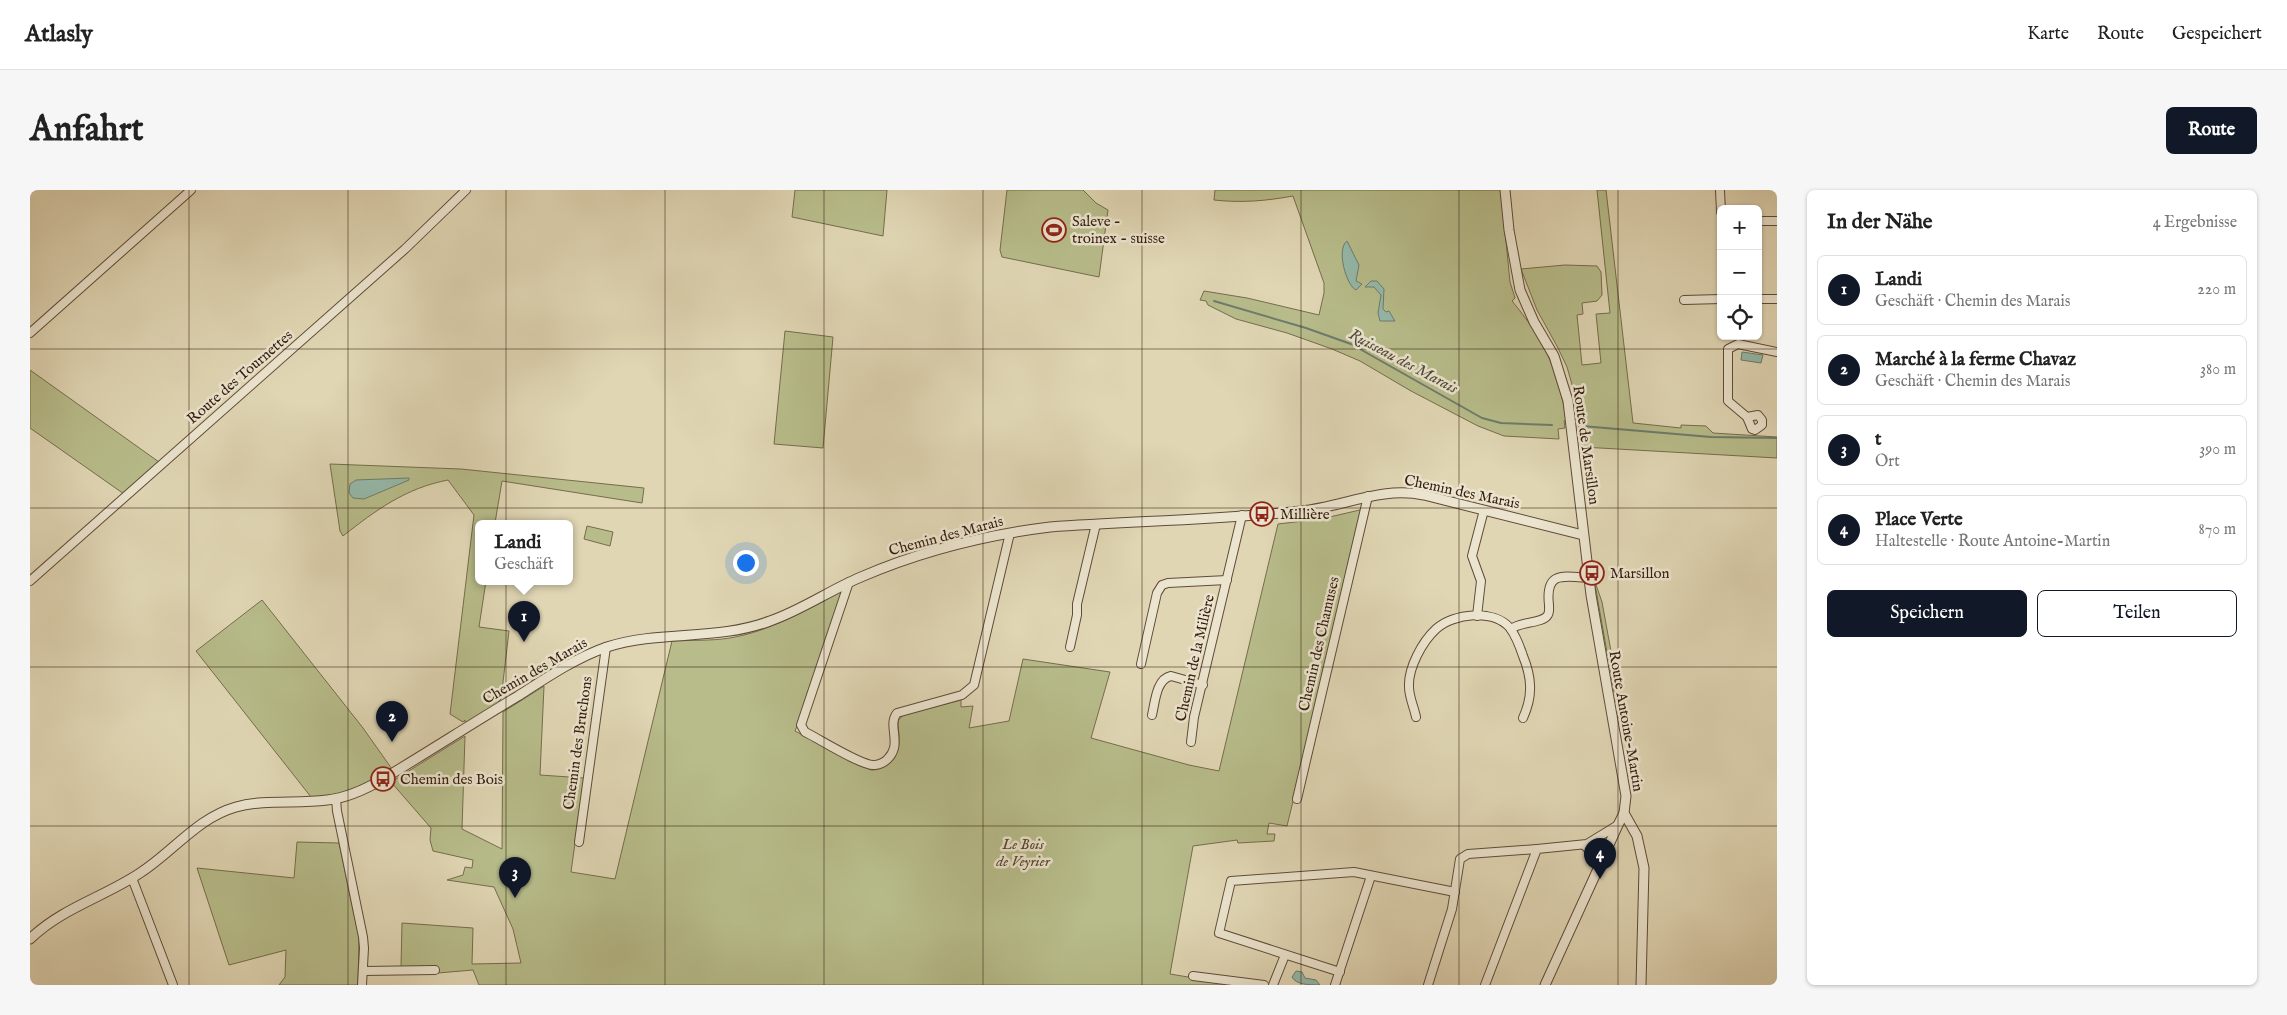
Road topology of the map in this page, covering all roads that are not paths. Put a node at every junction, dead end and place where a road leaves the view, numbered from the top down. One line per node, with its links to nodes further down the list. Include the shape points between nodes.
1 (191, 190): 12 (street)
2 (466, 190): 23 (street, Route des Tournettes, via 398,255)
3 (1505, 190): 20 (street, Route de Marsillon, via 1508,230 1520,290 1554,356 1568,400)
4 (1720, 190): 5 (street)
5 (1721, 205)
6 (1762, 221): 7 (street)
7 (1777, 221)
8 (1717, 299): 11 (street)
9 (1762, 299): 10 (street)
10 (1777, 299)
11 (1684, 300)
12 (30, 333)
13 (1777, 352): 14 (street, via 1738,344 1728,349 1728,401)
14 (1747, 417)
15 (1368, 496): 16 (street, Chemin des Marais, via 1408,492); 17 (street, Chemin des Marais, via 1308,510); 36 (street, Chemin des Chamuses)
16 (1484, 510): 20 (street, Chemin des Marais); 25 (street, via 1472,556 1482,581)
17 (1242, 515): 18 (street, Chemin des Marais); 22 (street, Chemin de la Milière)
18 (1096, 524): 19 (street, Chemin des Marais); 28 (street)
19 (1010, 533): 24 (street, Chemin des Marais, via 925,553); 24 (street, via 976,680 967,696 898,713 894,720 894,749 890,758 877,765 846,754 805,732 802,721)
20 (1583, 535): 21 (street, Route Antoine-Martin)
21 (1589, 578): 26 (street, via 1554,579 1548,589 1548,616); 37 (street, Route Antoine-Martin, via 1626,791)
22 (1227, 580): 29 (street, Chemin de la Milière, via 1162,585 1157,593); 30 (street, Chemin de la Milière)
23 (30, 581)
24 (850, 582): 27 (street, Chemin des Marais, via 781,617 747,628 713,634 646,638)
25 (1478, 616): 26 (street, via 1500,621); 32 (street, via 1440,626 1422,648 1409,683)
26 (1511, 629): 33 (street, via 1531,682 1531,696)
27 (606, 647): 35 (street, Chemin des Marais, via 581,657 383,779); 39 (street, Chemin des Bruchons)
28 (1070, 647)
29 (1141, 664)
30 (1203, 685): 31 (street, via 1166,677 1159,685); 34 (street, Chemin de la Milière)
31 (1152, 715)
32 (1416, 717)
33 (1523, 718)
34 (1190, 742)
35 (336, 798): 44 (street, Chemin des Marais, via 230,808 206,820); 49 (street, via 363,937)
36 (1297, 799)
37 (1624, 813): 38 (street, Route Antoine-Martin); 60 (street, via 1637,836 1644,868)
38 (1618, 825): 40 (street); 42 (street, Route Antoine-Martin)
39 (579, 842)
40 (1584, 845): 41 (street); 42 (street)
41 (1537, 849): 45 (street, via 1464,855 1459,862); 58 (street)
42 (1602, 863): 59 (street, Route Antoine-Martin)
43 (1371, 876): 45 (street); 47 (street, via 1348,872 1231,881 1219,933); 50 (street)
44 (132, 878): 46 (street, Chemin des Marais, via 66,912); 52 (street)
45 (1455, 892): 57 (street)
46 (30, 939)
47 (1285, 955): 50 (street); 55 (street)
48 (435, 970): 49 (street)
49 (363, 971): 53 (street)
50 (1340, 972): 56 (street)
51 (1193, 976): 54 (street)
52 (172, 985)
53 (362, 985)
54 (1264, 985)
55 (1273, 985)
56 (1335, 985)
57 (1428, 985)
58 (1486, 985)
59 (1545, 985)
60 (1642, 985)

